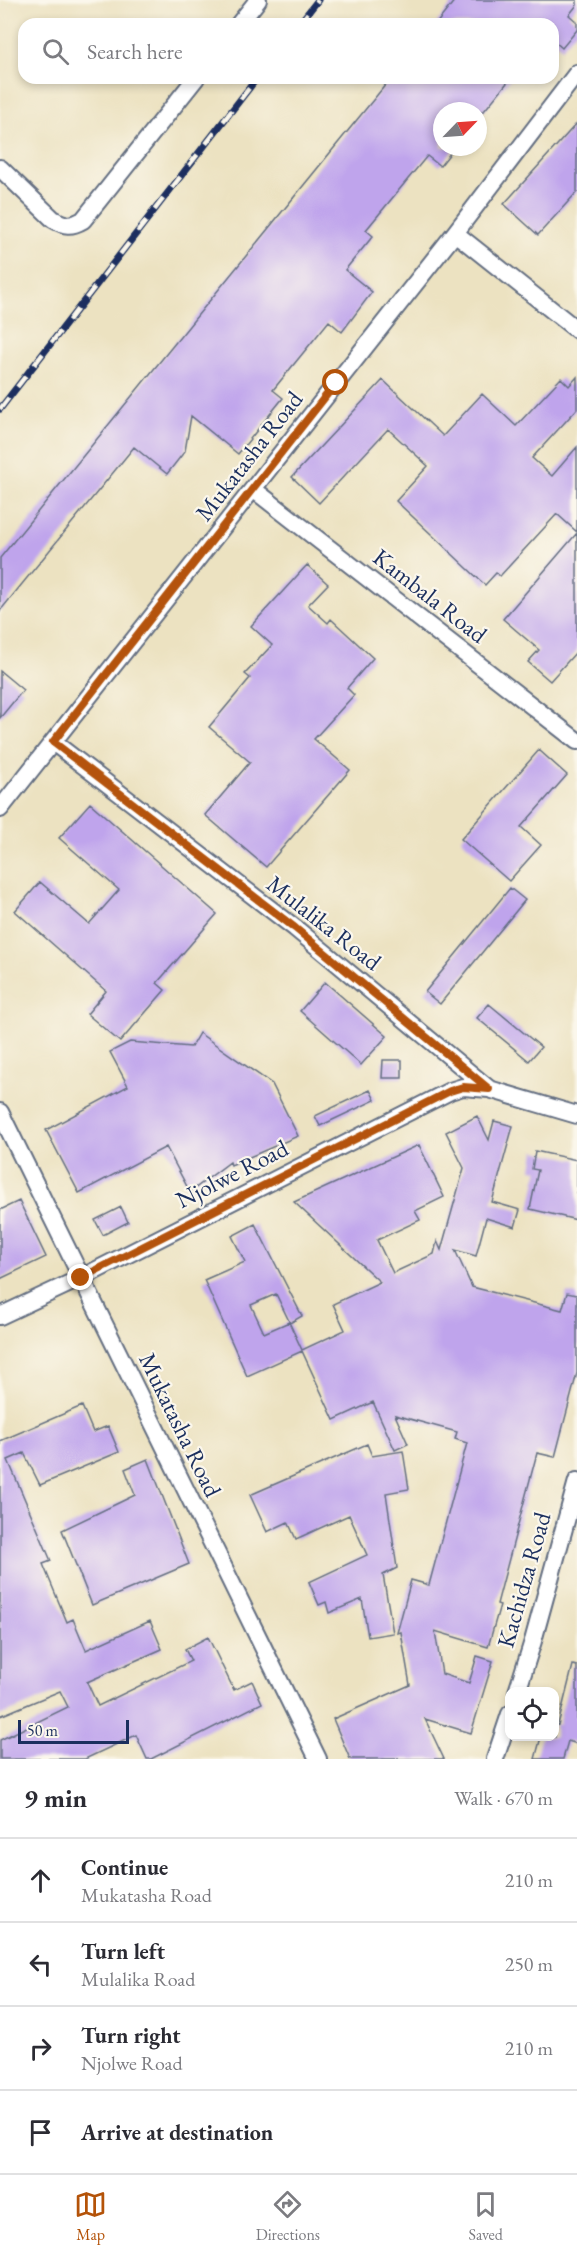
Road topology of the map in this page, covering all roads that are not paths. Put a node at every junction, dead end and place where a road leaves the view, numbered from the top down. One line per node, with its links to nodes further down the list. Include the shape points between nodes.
1 (258, 0): 2 (street)
2 (244, 18)
3 (577, 73): 6 (street, Mukatasha Road)
4 (191, 84): 5 (street, via 83,220 73,226 53,219)
5 (0, 168)
6 (455, 233): 7 (street); 8 (street, Mukatasha Road)
7 (577, 330)
8 (253, 489): 9 (street, Kambala Road); 10 (street, Mukatasha Road)
9 (577, 741)
10 (53, 742): 11 (street, Mukatasha Road); 12 (street, Mulalika Road, via 295,928)
11 (0, 809)
12 (489, 1089): 14 (street, Mulalika Road); 15 (street, Njolwe Road, via 463,1087 450,1091)
13 (0, 1112): 15 (street, Mukatasha Road)
14 (577, 1115)
15 (81, 1278): 16 (street, Njolwe Road); 20 (street, Mukatasha Road)
16 (0, 1316)
17 (577, 1481): 18 (street, Kachidza Road)
18 (519, 1687)
19 (505, 1729): 21 (street)
20 (318, 1759)
21 (495, 1759)

